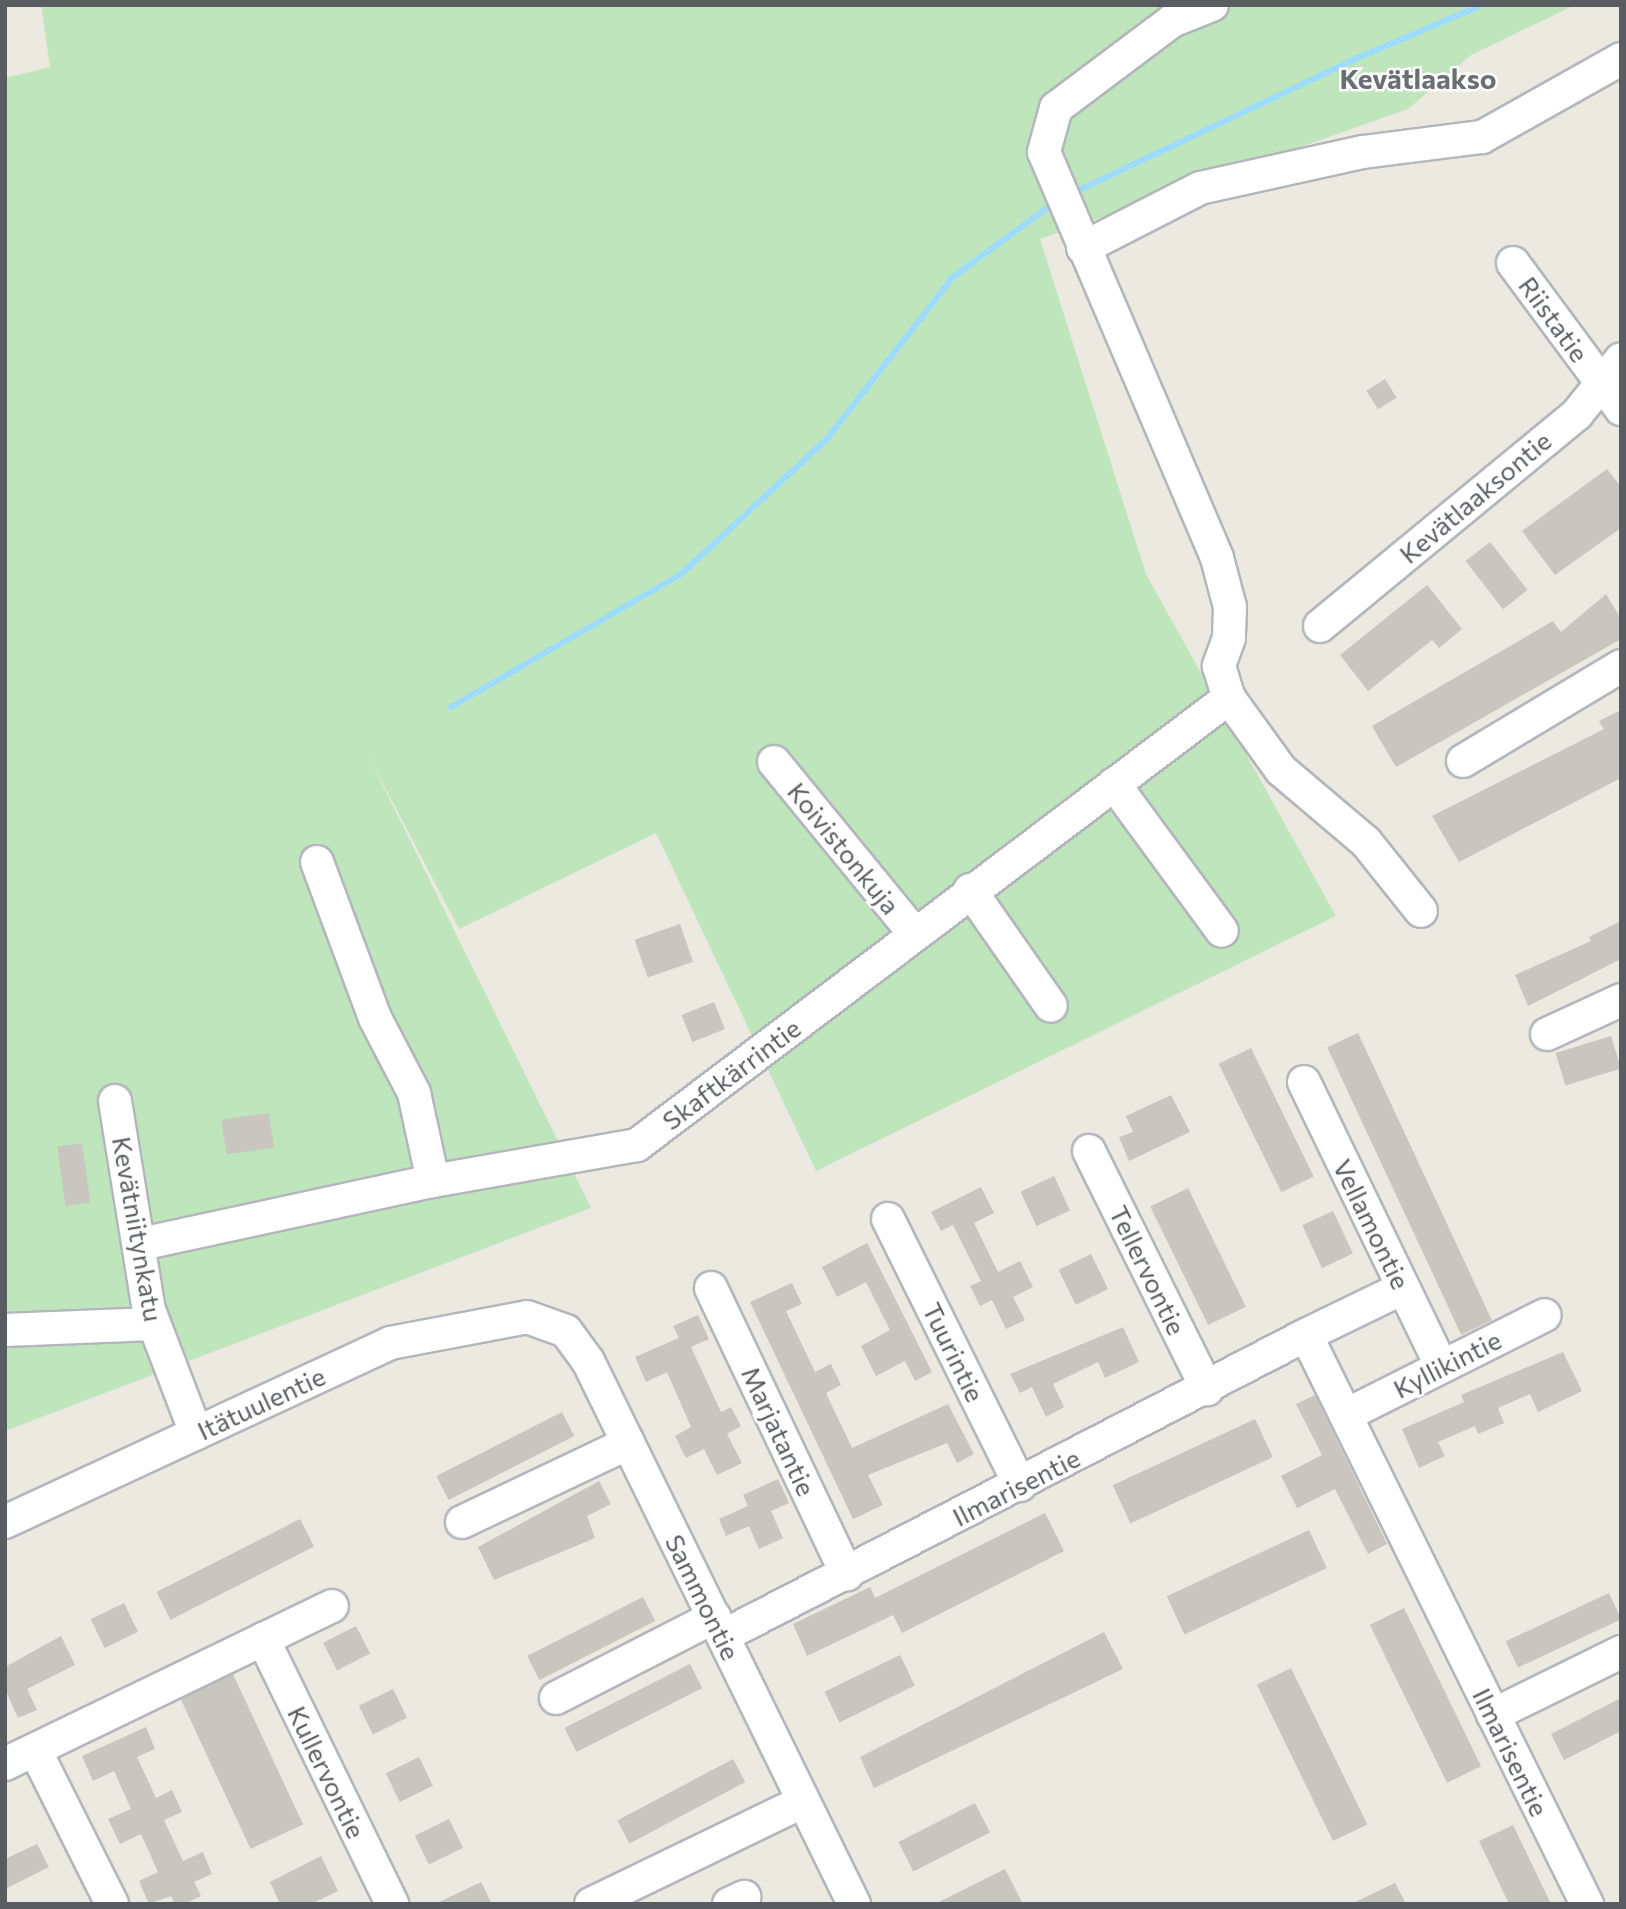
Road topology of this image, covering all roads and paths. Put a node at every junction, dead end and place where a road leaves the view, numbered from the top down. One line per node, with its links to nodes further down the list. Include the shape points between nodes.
1 (1212, 5): 3 (street, via 1172,21 1056,108 1044,152)
2 (1621, 59): 3 (street, via 1482,136 1363,152 1200,188)
3 (1083, 248): 9 (street, via 1217,558 1230,607 1229,638 1219,666)
4 (1513, 263): 5 (street, Riistatie)
5 (1610, 370): 6 (street, Riistatie); 7 (street, Kevätlaaksontie, via 1577,414)
6 (1621, 409)
7 (1320, 626)
8 (1621, 666): 10 (street)
9 (1229, 698): 12 (street, Skaftkärrintie); 15 (street, via 1281,769 1366,842)
10 (1463, 761)
11 (774, 762): 17 (street, Koivistonkuja)
12 (1114, 784): 14 (street, Skaftkärrintie); 16 (street)
13 (317, 862): 24 (street, via 374,1018 414,1093)
14 (970, 890): 17 (street, Skaftkärrintie); 19 (street)
15 (1421, 911)
16 (1222, 931)
17 (915, 934): 24 (street, Skaftkärrintie, via 637,1145)
18 (1621, 1000): 20 (street)
19 (1051, 1006)
20 (1547, 1034)
21 (1304, 1082): 28 (street, Vellamontie)
22 (115, 1101): 26 (street, Kevätniitynkatu)
23 (1089, 1151): 35 (street, Tellervontie)
24 (433, 1181): 26 (street, Skaftkärrintie)
25 (888, 1219): 39 (street, Tuurintie)
26 (141, 1244): 31 (street, Kevätniitynkatu)
27 (711, 1288): 42 (street, Marjatantie)
28 (1403, 1288): 33 (street, Ilmarisentie); 34 (street, Vellamontie)
29 (1545, 1315): 34 (street, Kyllikintie)
30 (527, 1318): 37 (street, Itätuulentie, via 390,1343); 38 (street, Sammontie, via 576,1339)
31 (153, 1324): 32 (street); 37 (street, Kevätniitynkatu)
32 (5, 1330)
33 (1307, 1335): 35 (street, Ilmarisentie); 36 (street, Ilmarisentie)
34 (1441, 1366): 36 (street, Kyllikintie)
35 (1206, 1389): 39 (street, Ilmarisentie)
36 (1349, 1414): 48 (street, Ilmarisentie)
37 (196, 1433): 40 (street, Itätuulentie)
38 (628, 1443): 41 (street); 44 (street, Sammontie)
39 (1020, 1485): 42 (street, Ilmarisentie)
40 (5, 1522)
41 (463, 1522)
42 (846, 1574): 44 (street, Ilmarisentie)
43 (332, 1606): 45 (street)
44 (719, 1627): 47 (street, Ilmarisentie); 51 (street, Sammontie)
45 (263, 1639): 49 (street); 54 (street, Kullervontie)
46 (1621, 1652): 48 (street)
47 (556, 1698)
48 (1493, 1715): 57 (street, Ilmarisentie)
49 (35, 1749): 50 (street); 53 (street)
50 (5, 1764)
51 (802, 1802): 52 (street); 56 (street, Sammontie)
52 (637, 1894): 55 (street)
53 (112, 1904)
54 (392, 1904)
55 (591, 1904)
56 (854, 1904)
57 (1587, 1904)

